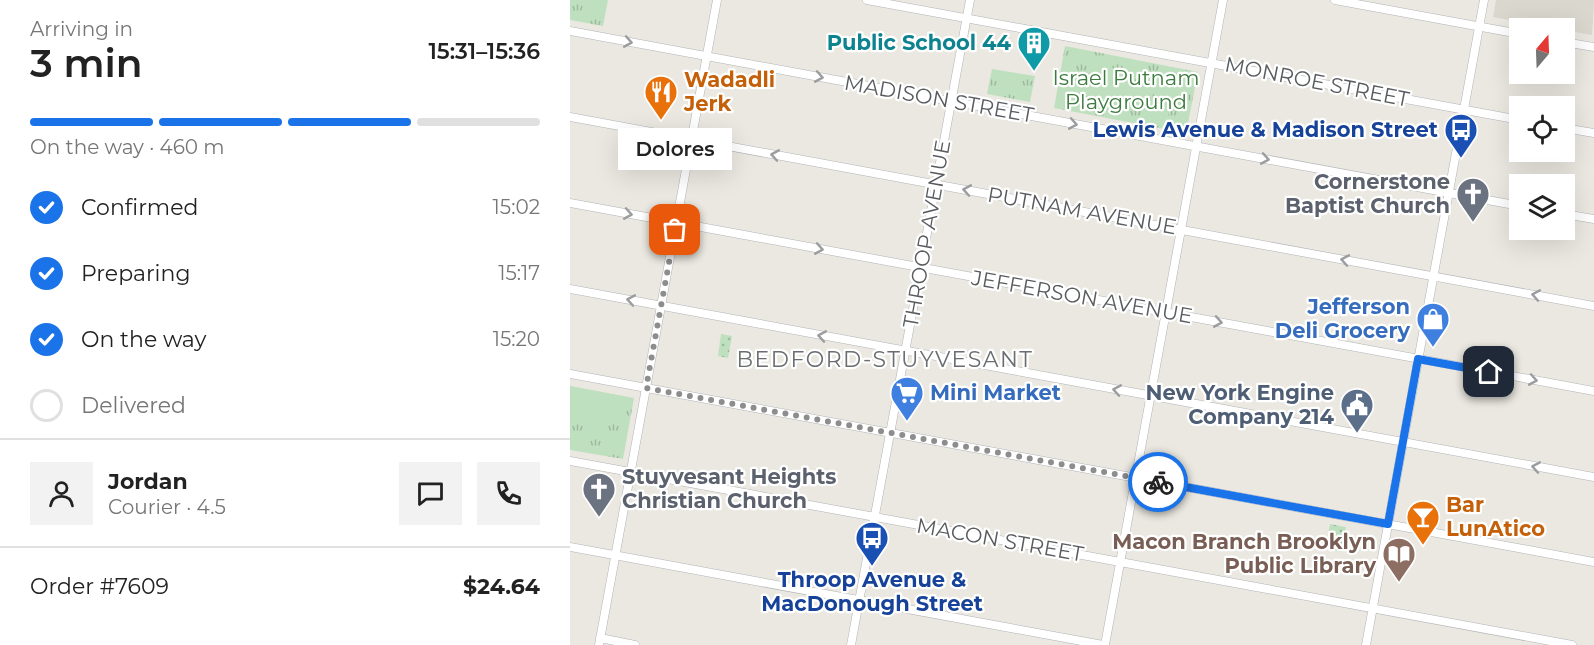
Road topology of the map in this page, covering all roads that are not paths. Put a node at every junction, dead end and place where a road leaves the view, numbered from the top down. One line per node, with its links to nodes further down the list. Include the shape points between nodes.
1 (717, 0): 13 (street)
2 (867, 0): 7 (street, MONROE STREET)
3 (970, 0): 7 (street, THROOP AVENUE)
4 (1223, 0): 14 (street)
5 (1335, 0): 8 (street)
6 (1484, 0): 8 (street)
7 (967, 18): 14 (street, MONROE STREET); 15 (street, THROOP AVENUE)
8 (1479, 27): 10 (street); 16 (street)
9 (570, 31): 13 (street, MADISON STREET, one-way to 13)
10 (1509, 32)
11 (1575, 44): 12 (street)
12 (1594, 48)
13 (707, 57): 15 (street, MADISON STREET, one-way to 15); 21 (street)
14 (1212, 62): 16 (street, MONROE STREET); 22 (street)
15 (951, 102): 22 (street, MADISON STREET, one-way to 22); 23 (street, THROOP AVENUE)
16 (1464, 110): 18 (street, MONROE STREET); 24 (street)
17 (570, 117): 21 (street, PUTNAM AVENUE)
18 (1509, 118)
19 (1575, 130): 20 (street)
20 (1594, 133)
21 (692, 140): 23 (street, PUTNAM AVENUE, one-way to 21); 29 (street)
22 (1196, 146): 24 (street, MADISON STREET, one-way to 24); 30 (street)
23 (936, 185): 30 (street, PUTNAM AVENUE, one-way to 23); 31 (street, THROOP AVENUE)
24 (1449, 193): 26 (street, MADISON STREET); 32 (street)
25 (570, 203): 29 (street, JEFFERSON AVENUE, one-way to 29)
26 (1509, 204)
27 (1575, 216): 28 (street)
28 (1594, 219)
29 (676, 223): 31 (street, JEFFERSON AVENUE, one-way to 31); 34 (street)
30 (1181, 230): 32 (street, PUTNAM AVENUE, one-way to 30); 36 (street)
31 (921, 267): 36 (street, JEFFERSON AVENUE); 37 (street, THROOP AVENUE)
32 (1433, 276): 35 (street, PUTNAM AVENUE, one-way to 32); 38 (street)
33 (570, 289): 34 (street, one-way to 33)
34 (661, 306): 37 (street, one-way to 34); 40 (street)
35 (1594, 306)
36 (1166, 312): 38 (street, JEFFERSON AVENUE, one-way to 38); 42 (street)
37 (906, 351): 42 (street, one-way to 37); 43 (street, THROOP AVENUE)
38 (1418, 359): 41 (street, JEFFERSON AVENUE, one-way to 41); 44 (street)
39 (570, 374): 40 (street)
40 (646, 388): 43 (street); 46 (street)
41 (1594, 391)
42 (1151, 396): 44 (street); 48 (street)
43 (890, 433): 48 (street); 49 (street, THROOP AVENUE)
44 (1403, 442): 47 (street, one-way to 44); 50 (street)
45 (570, 461): 46 (street, MACON STREET)
46 (631, 472): 49 (street, MACON STREET); 52 (street)
47 (1594, 477)
48 (1135, 478): 50 (street); 53 (street)
49 (875, 517): 53 (street, MACON STREET); 55 (street, THROOP AVENUE)
50 (1388, 524): 54 (street); 56 (street)
51 (570, 547): 52 (street)
52 (616, 555): 55 (street); 57 (street)
53 (1120, 562): 56 (street, MACON STREET); 60 (street)
54 (1594, 562)
55 (860, 600): 59 (street, THROOP AVENUE); 60 (street)
56 (1372, 608): 61 (street); 62 (street, MACON STREET)
57 (599, 642): 58 (street)
58 (635, 645)
59 (851, 645)
60 (1104, 645)
61 (1366, 645)
62 (1572, 645)

